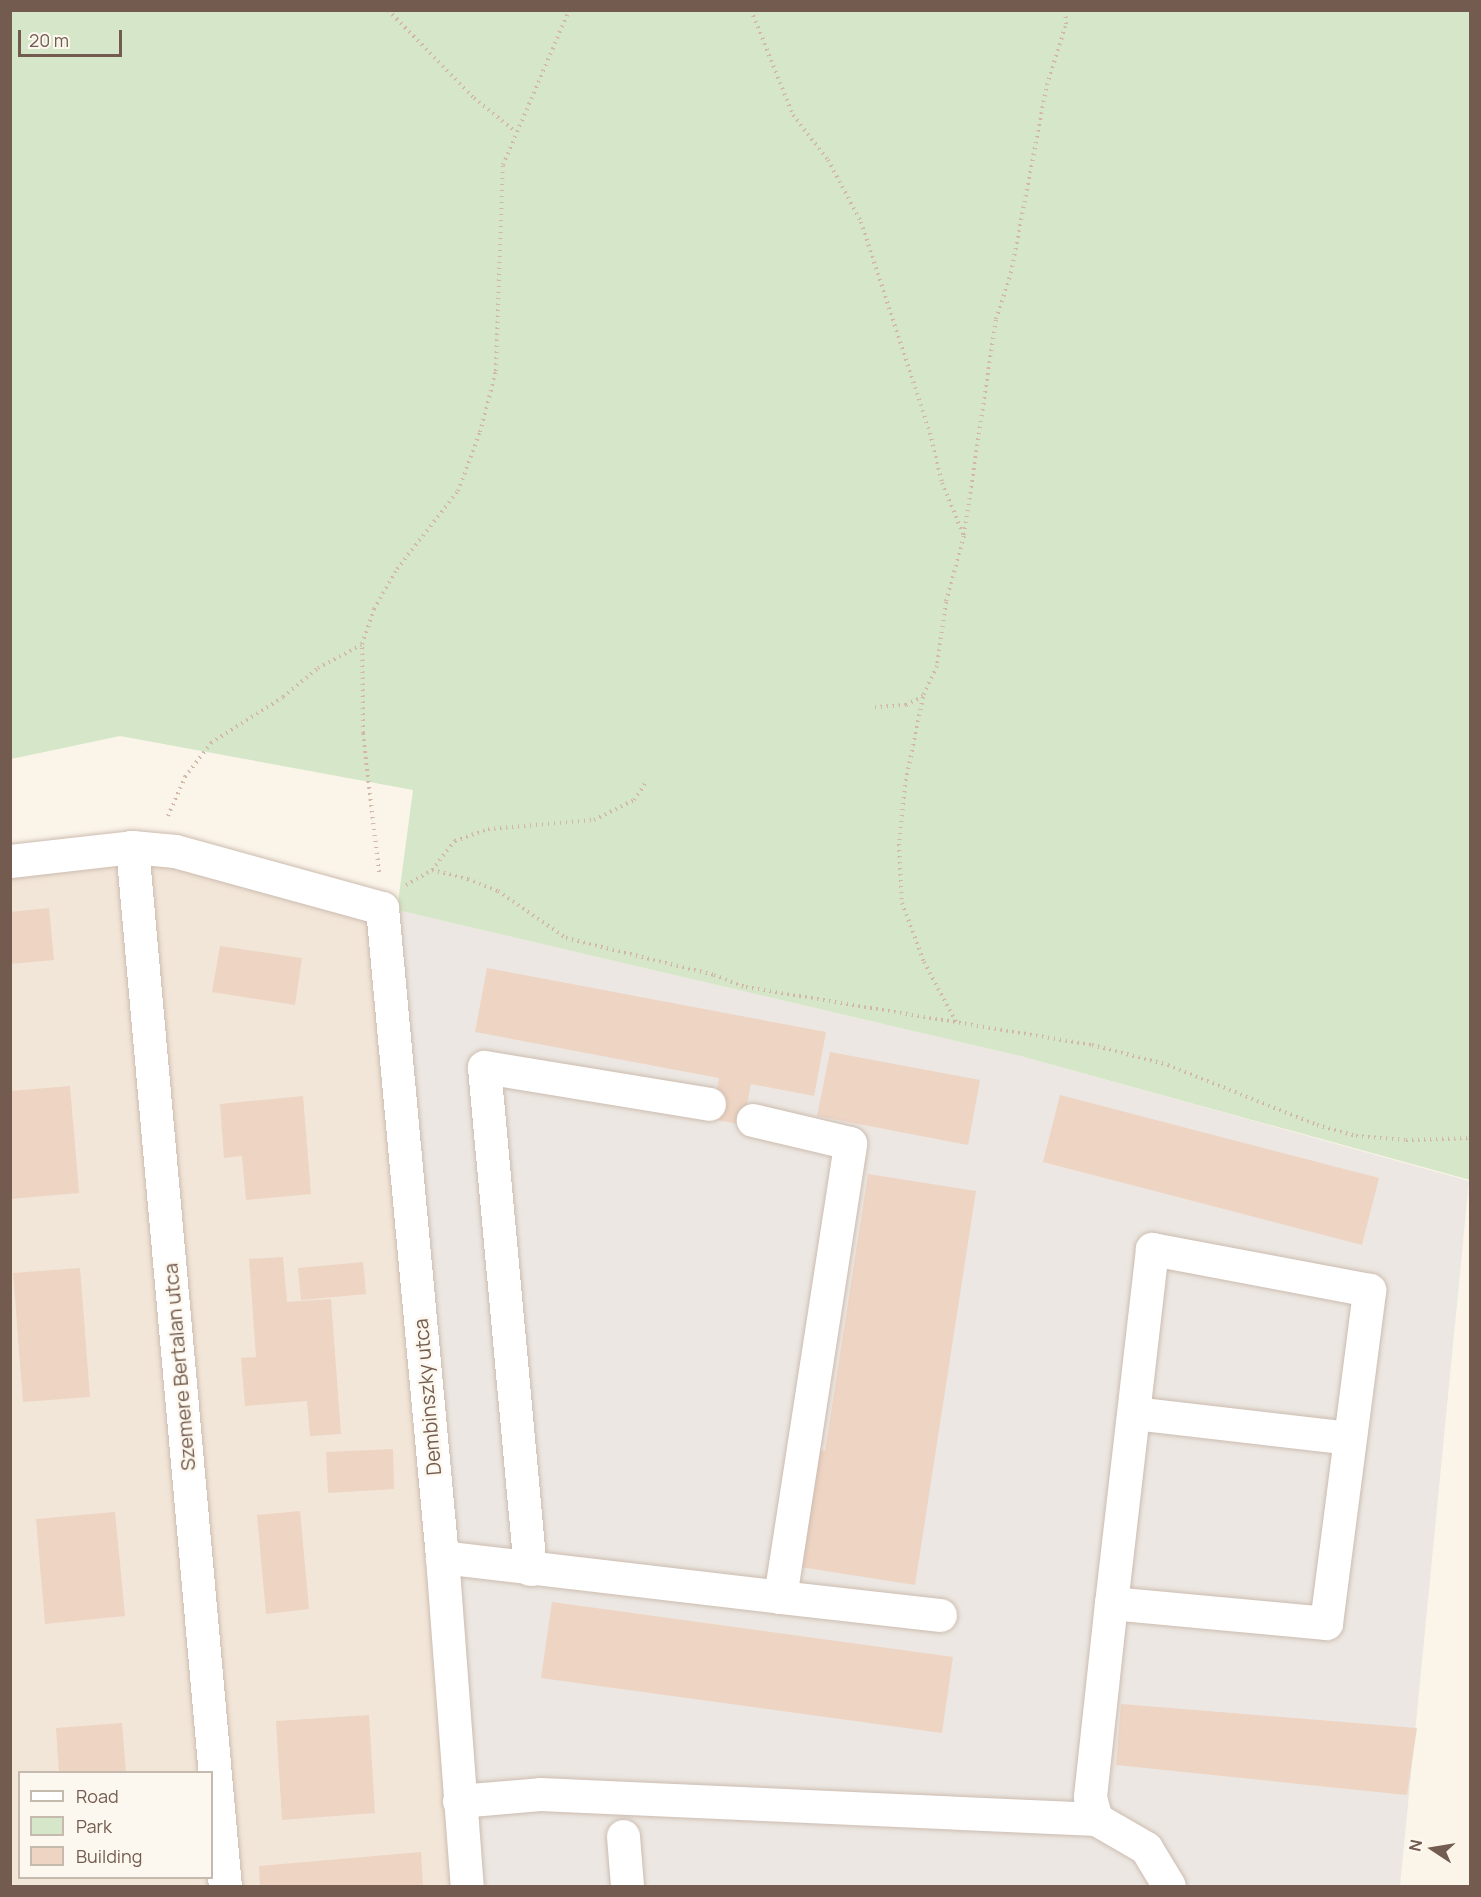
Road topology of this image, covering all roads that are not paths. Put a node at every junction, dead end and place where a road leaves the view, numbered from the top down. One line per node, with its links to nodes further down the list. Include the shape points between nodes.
1 (146, 849): 2 (street); 7 (street, Dembinszky utca, via 381,908); 15 (street, Szemere Bertalan utca)
2 (10, 861)
3 (709, 1104): 8 (street, via 484,1067)
4 (753, 1120): 9 (street, via 850,1143)
5 (1134, 1413): 6 (street); 6 (street, via 1152,1249 1369,1290); 10 (street)
6 (1350, 1438): 10 (street, via 1326,1623)
7 (442, 1557): 8 (street); 12 (street, Dembinszky utca)
8 (531, 1569): 9 (street)
9 (780, 1597): 11 (street)
10 (1111, 1602): 13 (street, via 1090,1797)
11 (940, 1615)
12 (459, 1800): 13 (street, via 540,1794); 16 (street, Dembinszky utca)
13 (1096, 1819): 18 (street, via 1146,1848)
14 (623, 1836): 17 (street)
15 (225, 1887)
16 (467, 1887)
17 (627, 1887)
18 (1169, 1887)

